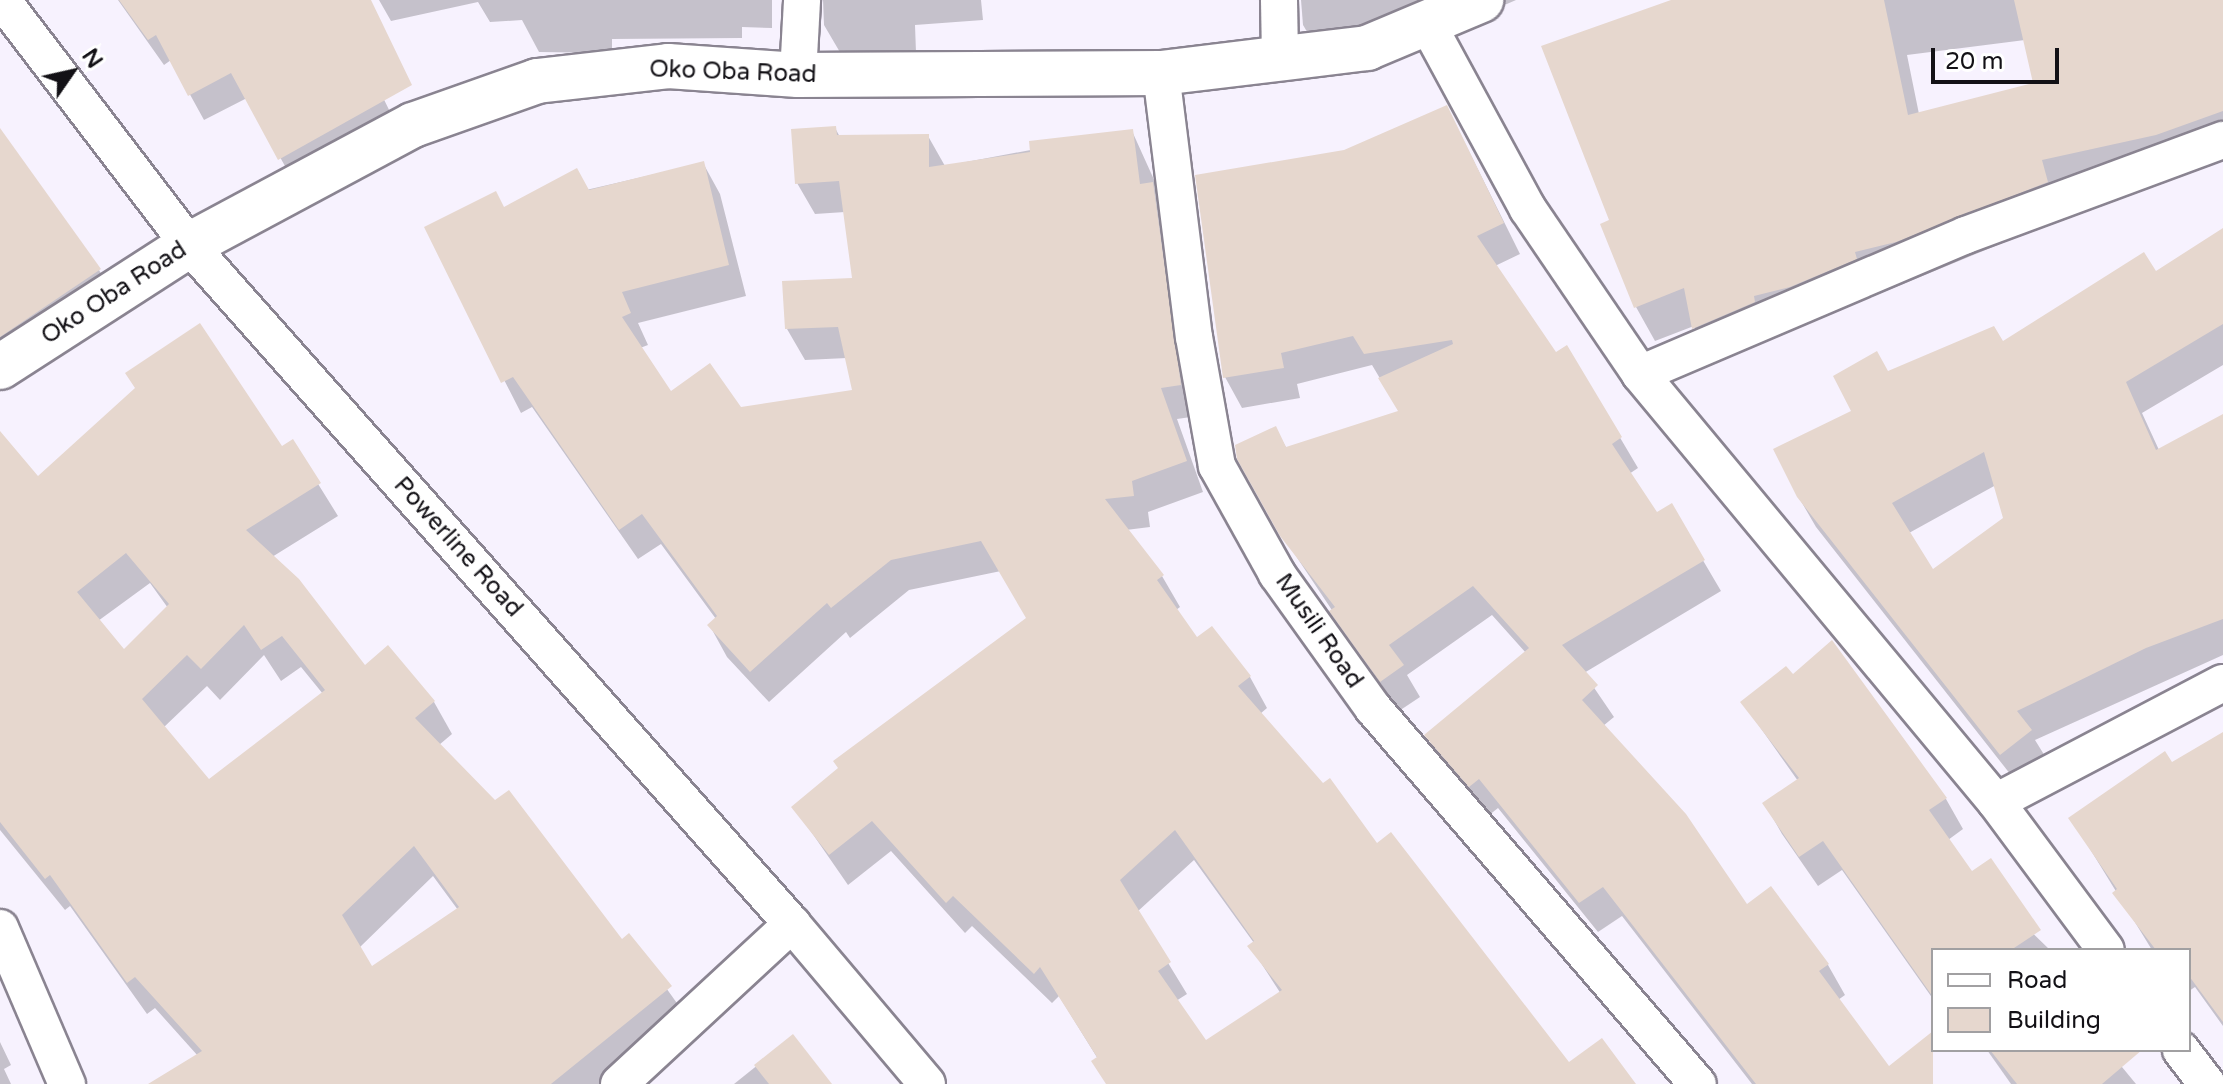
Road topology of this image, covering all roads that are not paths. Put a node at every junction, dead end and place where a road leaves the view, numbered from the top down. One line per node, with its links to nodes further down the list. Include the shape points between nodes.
1 (2, 0): 10 (street, Powerline Road)
2 (802, 0): 8 (street)
3 (1279, 0): 6 (street)
4 (1481, 0): 5 (street, Oko Oba Road)
5 (1428, 25): 6 (street, Oko Oba Road, via 1367,48); 12 (street, via 1528,209)
6 (1280, 60): 7 (street, Oko Oba Road)
7 (1161, 73): 8 (street, Oko Oba Road); 21 (street, Musili Road, via 1194,337 1217,466 1277,574 1373,708)
8 (798, 75): 10 (street, Oko Oba Road, via 668,66 537,81 413,125)
9 (2223, 140): 12 (street, via 1966,235)
10 (189, 245): 11 (street, Oko Oba Road); 15 (street, Powerline Road)
11 (0, 367)
12 (1640, 374): 14 (street)
13 (2223, 683): 14 (street)
14 (1996, 802): 17 (street)
15 (792, 924): 19 (street); 20 (street, Powerline Road)
16 (0, 928): 18 (street)
17 (2105, 948)
18 (67, 1084)
19 (619, 1084)
20 (927, 1084)
21 (1698, 1084)

